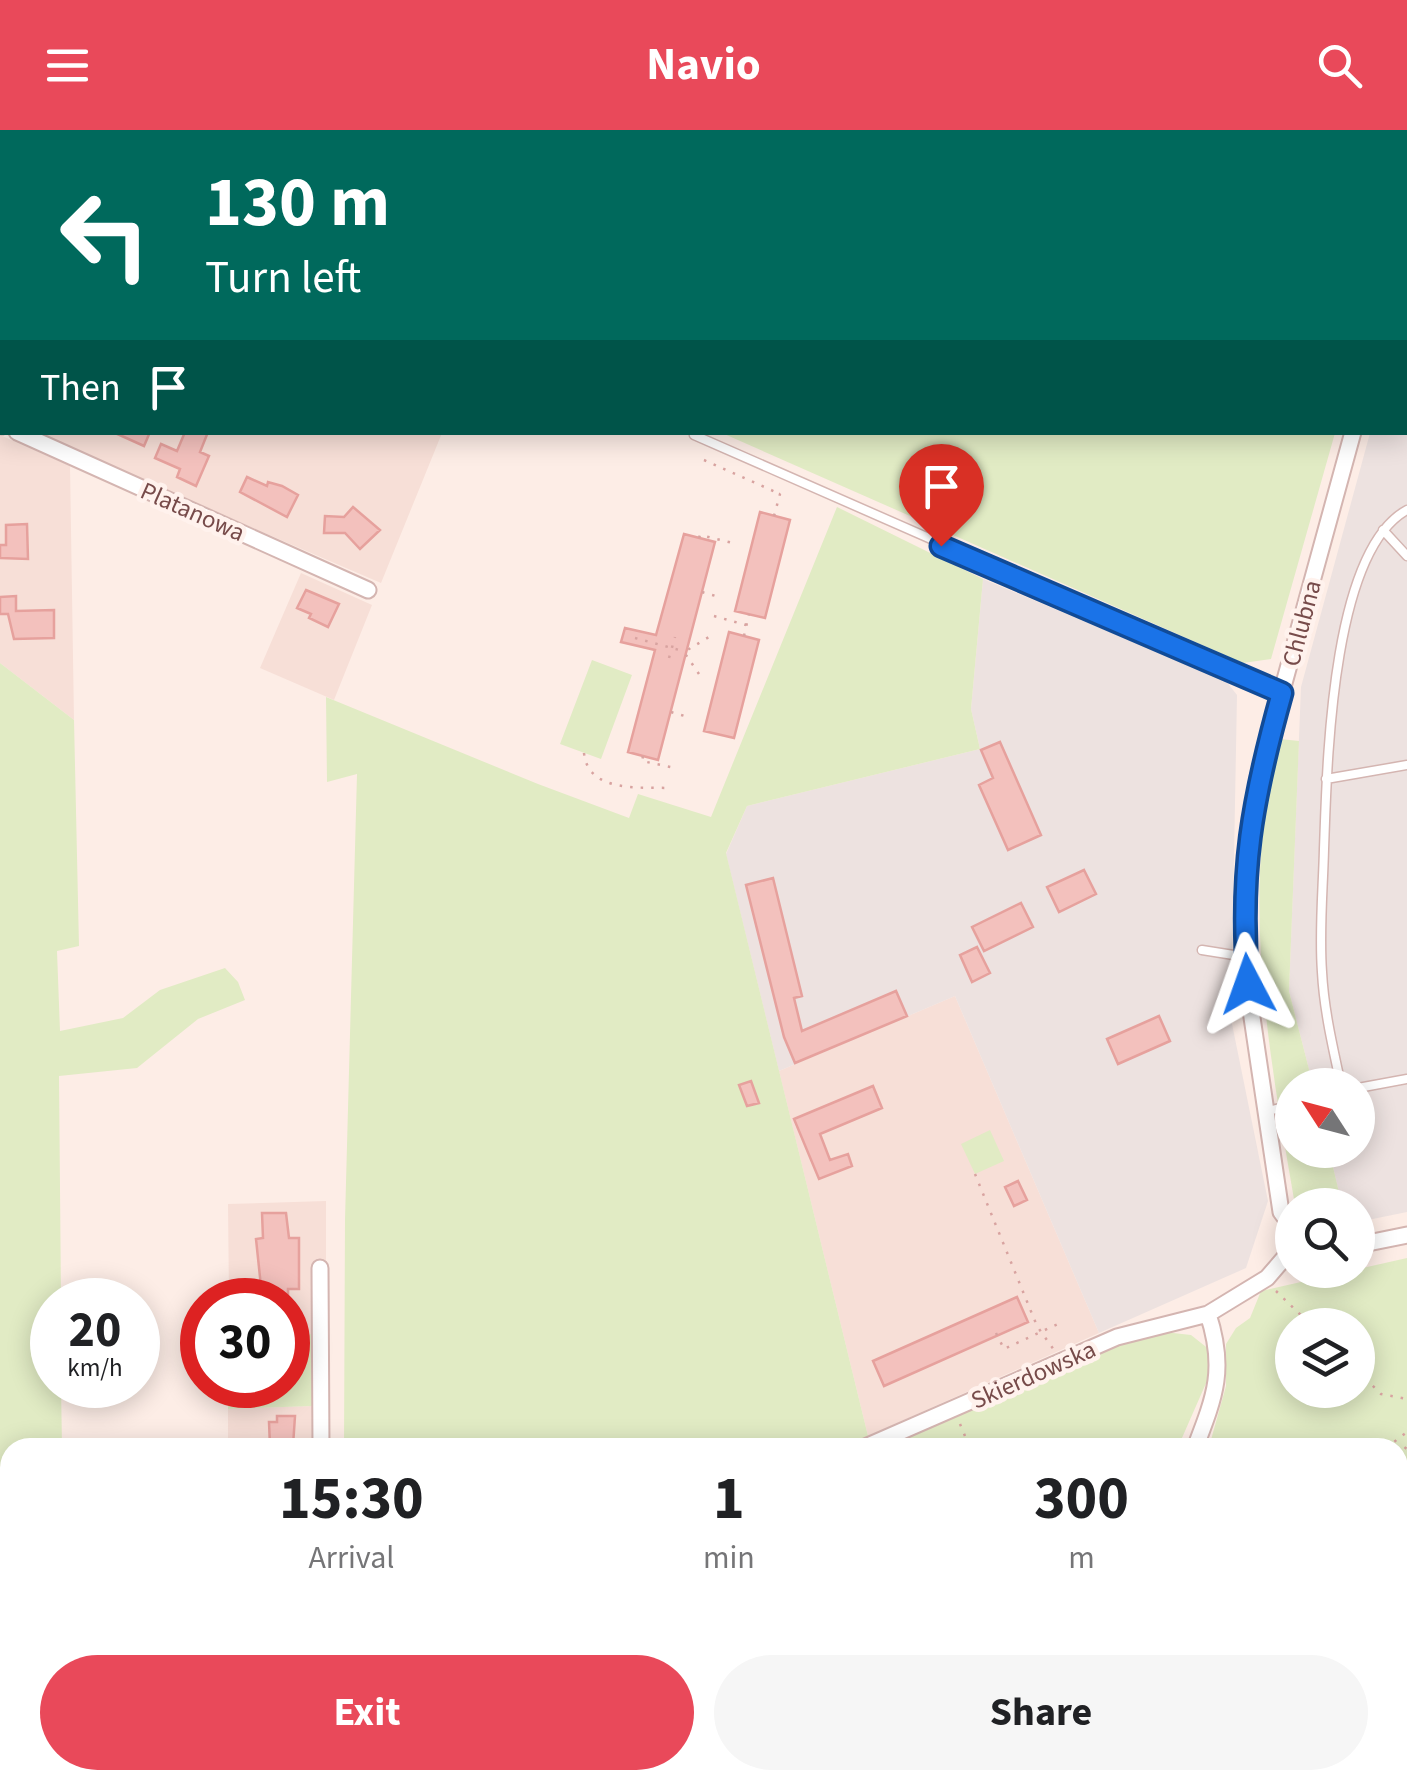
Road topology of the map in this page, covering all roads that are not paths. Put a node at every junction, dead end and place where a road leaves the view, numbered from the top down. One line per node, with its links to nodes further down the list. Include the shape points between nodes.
1 (24, 435): 7 (street, Platanowa)
2 (694, 435): 8 (lane)
3 (1352, 435): 8 (street, Chlubna)
4 (1407, 510): 5 (lane)
5 (1383, 530): 6 (lane); 10 (lane, via 1364,564 1346,629)
6 (1407, 556)
7 (368, 590)
8 (1282, 693): 12 (street, Chlubna, via 1250,820)
9 (1407, 765): 10 (lane)
10 (1326, 779): 13 (lane, via 1322,971)
11 (1202, 950): 12 (lane)
12 (1246, 957): 17 (street, Chlubna)
13 (1338, 1068)
14 (1407, 1079): 15 (lane)
15 (1375, 1085)
16 (1275, 1109): 17 (lane)
17 (1264, 1112): 18 (street, Chlubna)
18 (1277, 1188)
19 (1407, 1235): 20 (street)
20 (1375, 1242)
21 (320, 1268): 24 (street)
22 (1275, 1268): 23 (street)
23 (1208, 1314): 25 (street, Skierdowska, via 1117,1337); 26 (street, via 1220,1373)
24 (321, 1438)
25 (886, 1438)
26 (1198, 1438)

